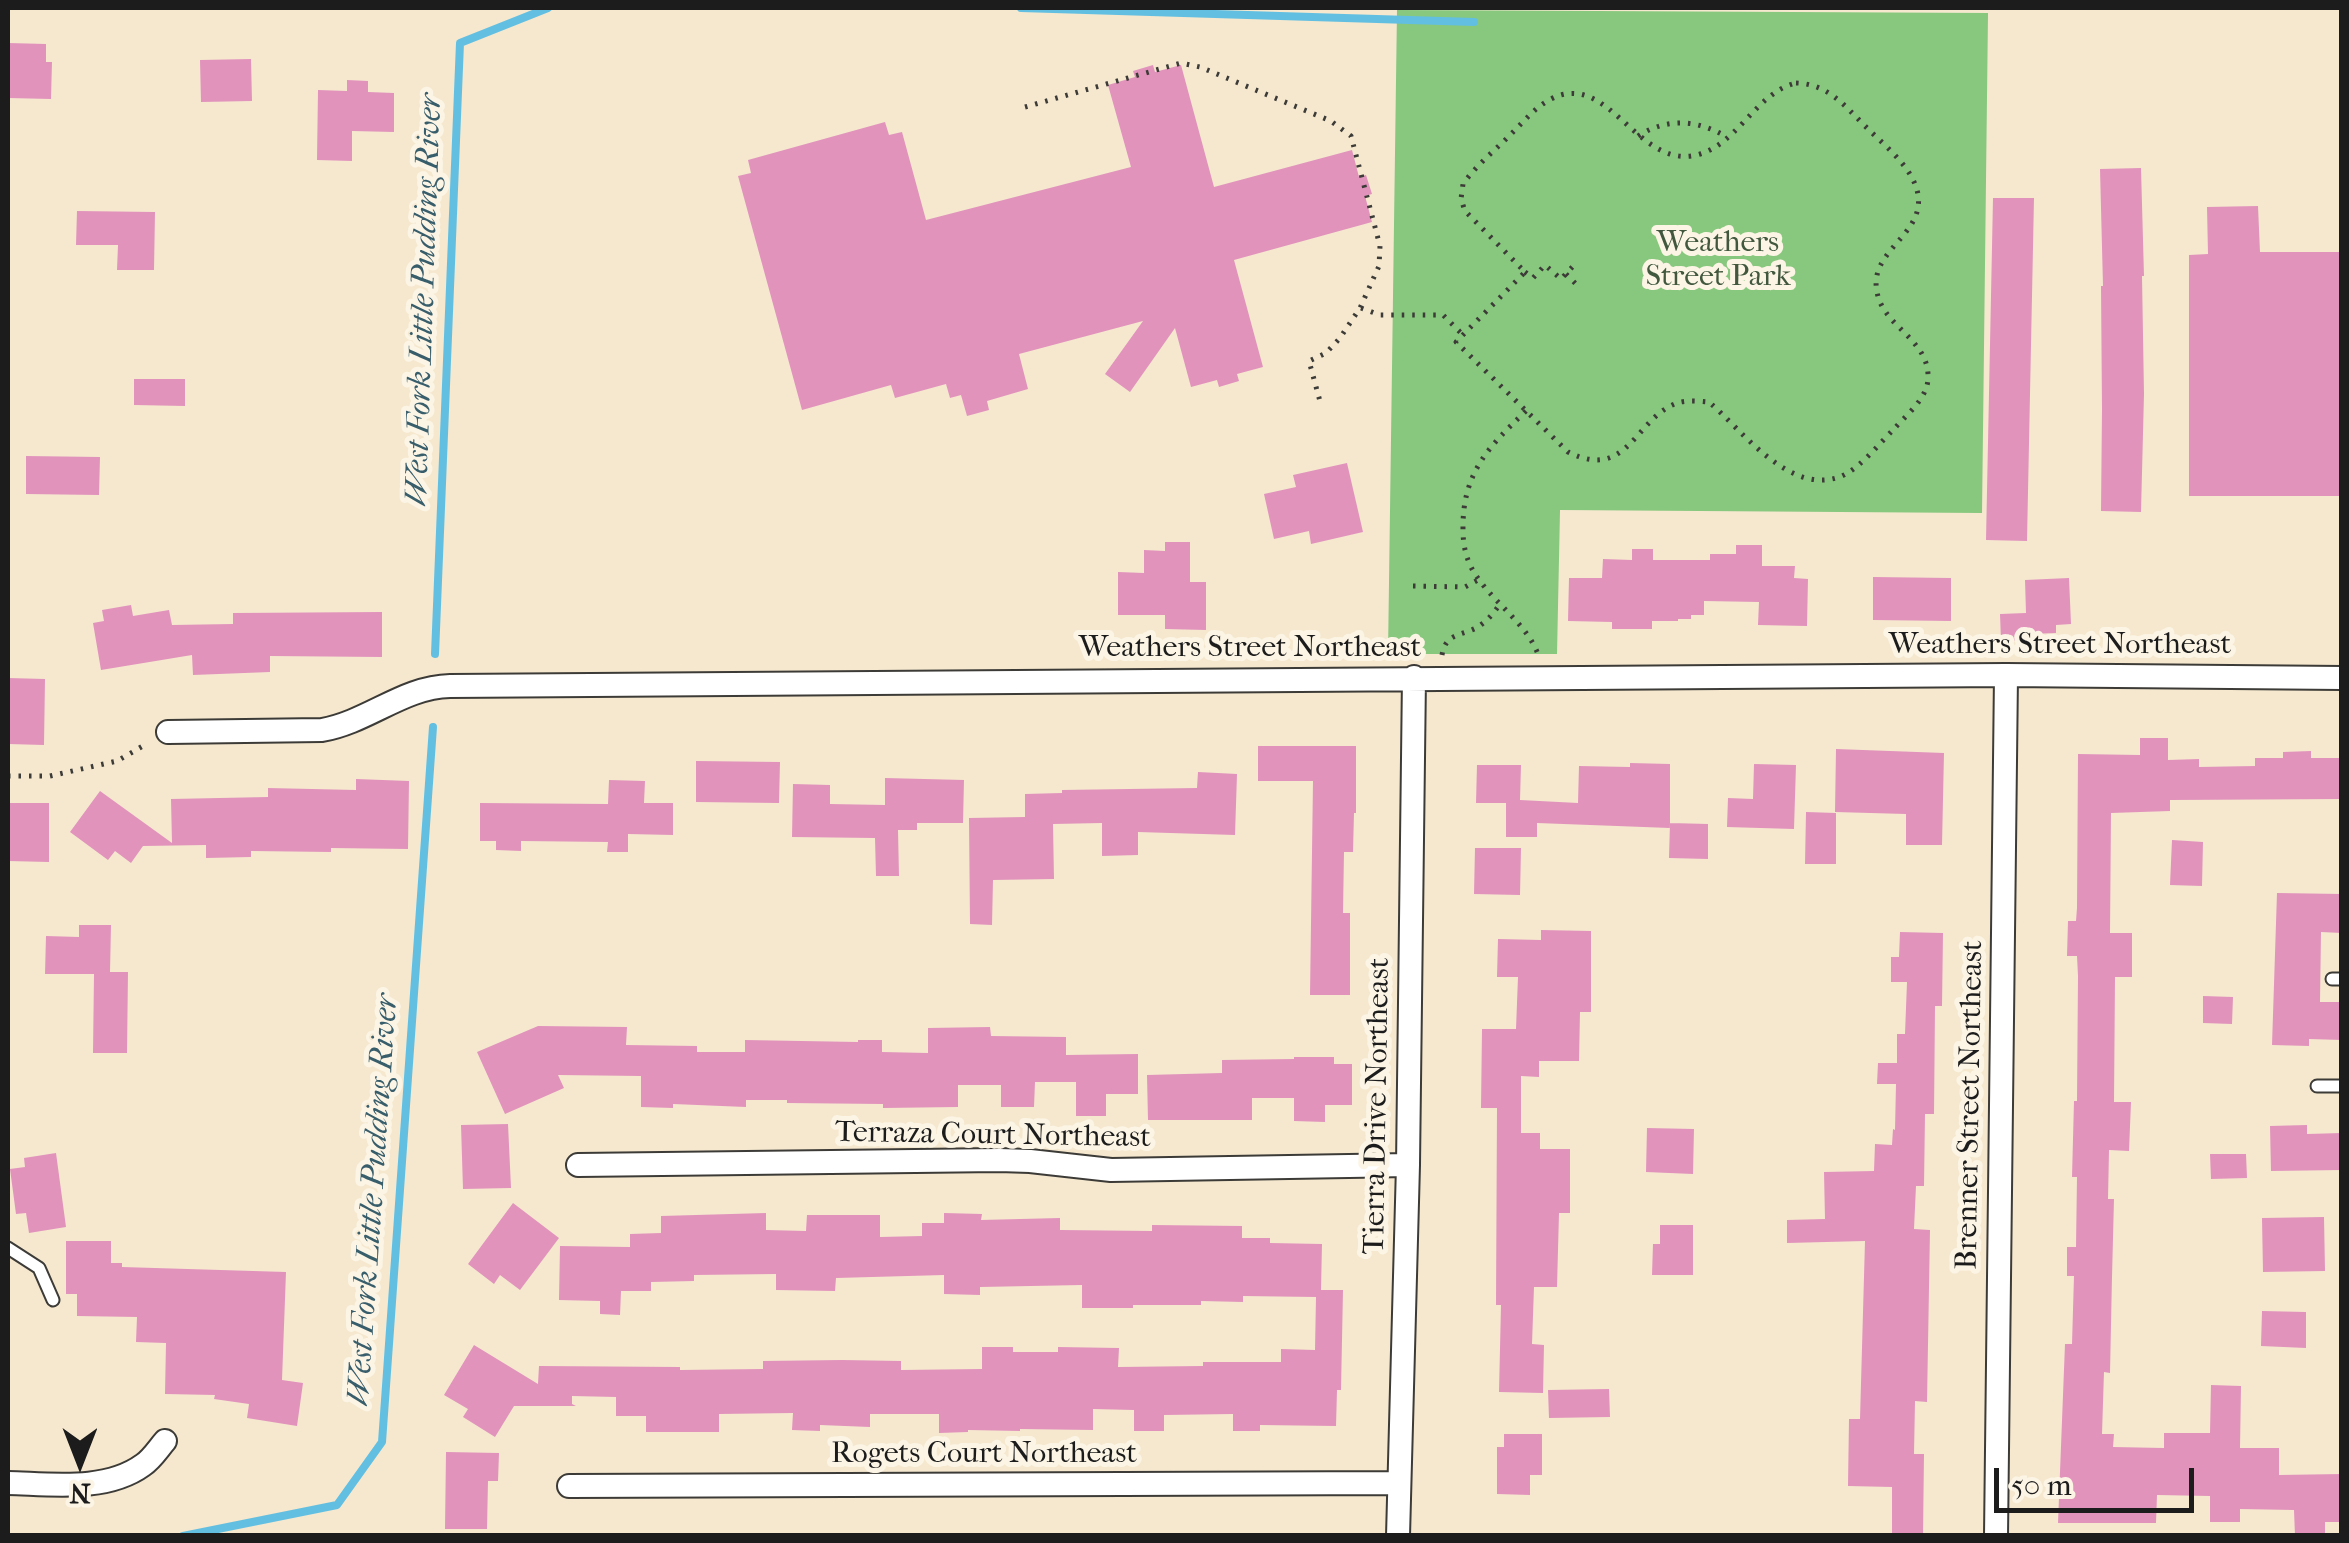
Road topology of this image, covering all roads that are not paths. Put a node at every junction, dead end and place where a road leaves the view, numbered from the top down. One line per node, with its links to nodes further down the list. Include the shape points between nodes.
1 (2006, 675): 2 (street, Weathers Street Northeast); 3 (street, Weathers Street Northeast); 16 (street, Brenner Street Northeast)
2 (1414, 678): 4 (street, Weathers Street Northeast, via 432,687 342,727); 8 (street, Tierra Drive Northeast)
3 (2342, 678)
4 (168, 732)
5 (2317, 1086): 6 (lane)
6 (2342, 1086)
7 (578, 1164): 8 (street, Terraza Court Northeast, via 1030,1160 1138,1170)
8 (1408, 1164): 13 (street, Tierra Drive Northeast)
9 (8, 1248): 10 (lane, via 39,1268)
10 (53, 1300)
11 (165, 1441): 12 (street, via 146,1464 122,1477)
12 (8, 1483)
13 (1400, 1484): 14 (street, Rogets Court Northeast); 15 (street, Tierra Drive Northeast)
14 (569, 1486)
15 (1398, 1536)
16 (1996, 1536)

